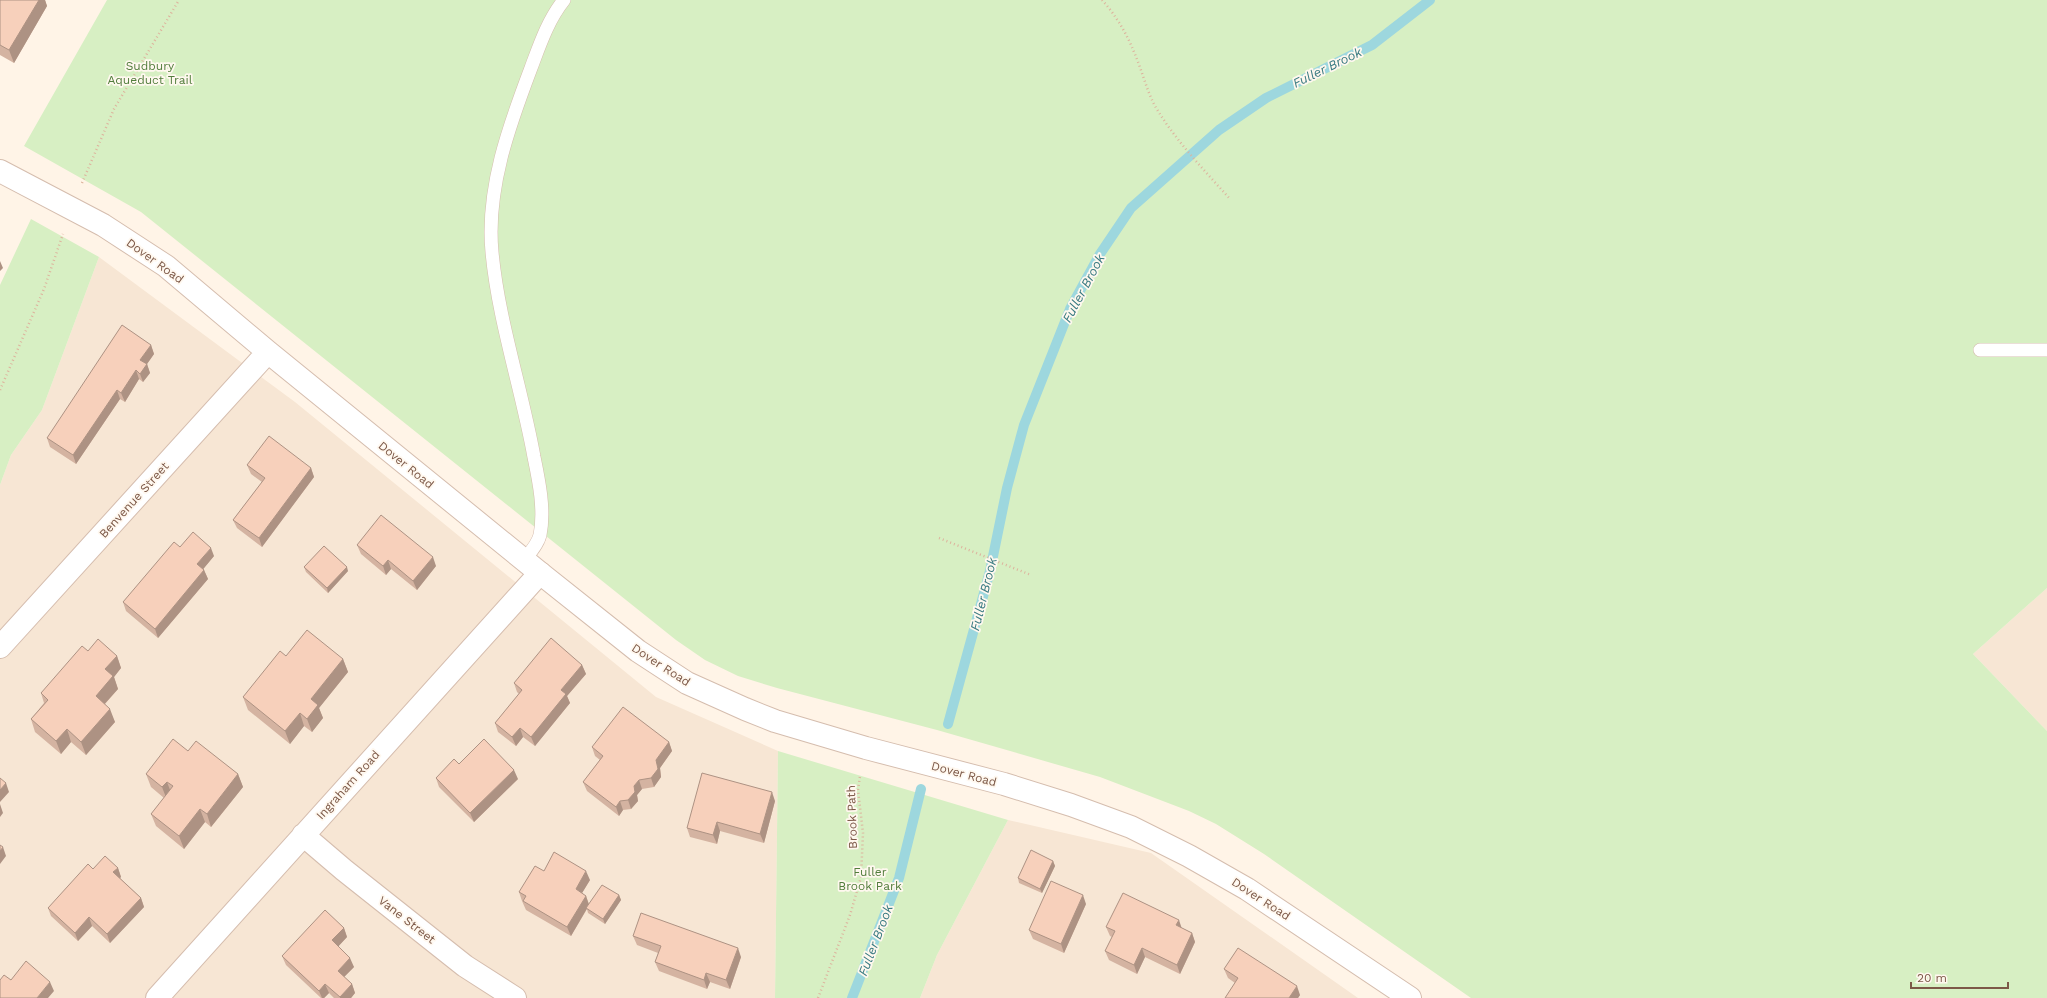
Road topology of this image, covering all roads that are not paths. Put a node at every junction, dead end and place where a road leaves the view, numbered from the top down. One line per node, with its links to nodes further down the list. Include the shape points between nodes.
1 (564, 0): 6 (lane, via 557,8 542,39 525,82 505,144 492,208 494,273 530,434 541,505 539,536)
2 (0, 171): 5 (street, Dover Road, via 103,225 152,256)
3 (1980, 350): 4 (lane)
4 (2047, 350)
5 (268, 352): 6 (street, Dover Road); 7 (street, Benvenue Street)
6 (532, 567): 8 (street, Ingraham Road); 9 (street, Dover Road, via 638,651 687,683 775,721 1043,796 1101,815 1157,839 1247,890)
7 (0, 647)
8 (303, 835): 10 (street, Ingraham Road); 11 (street, Vane Street, via 465,966)
9 (1403, 996)
10 (157, 998)
11 (515, 998)

